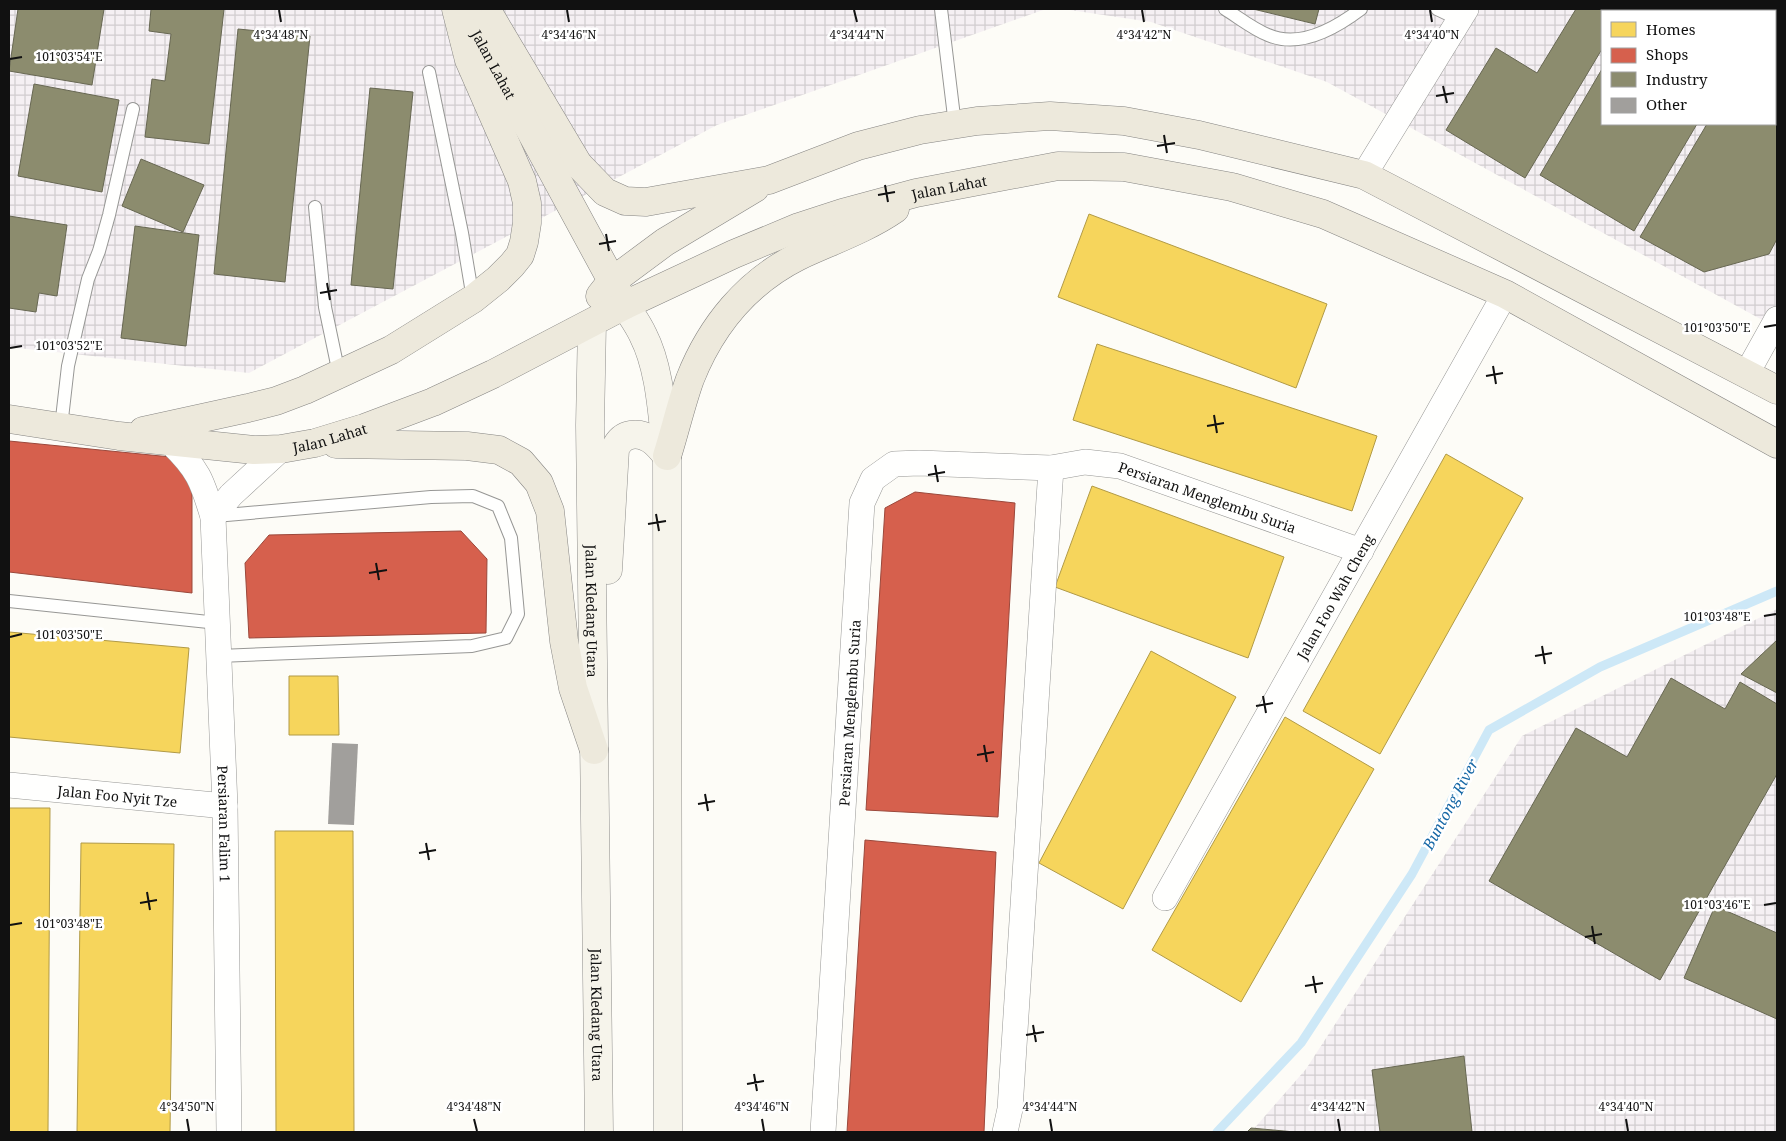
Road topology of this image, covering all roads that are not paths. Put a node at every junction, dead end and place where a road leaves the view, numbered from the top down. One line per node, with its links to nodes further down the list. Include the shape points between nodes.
1 (456, 9): 18 (main road, via 469,60 522,181 527,203 527,223 520,254 498,279)
2 (464, 9): 16 (main road, Jalan Lahat)
3 (486, 9): 13 (main road, via 578,164 605,192 625,201 646,202)
4 (941, 9): 11 (lane)
5 (1225, 9): 6 (lane, via 1268,36 1291,40 1315,36)
6 (1361, 9)
7 (1437, 9): 8 (lane)
8 (1463, 14): 12 (street)
9 (429, 72): 18 (lane)
10 (133, 109): 26 (lane, via 109,215 88,279 76,330)
11 (956, 125): 12 (main road, via 1050,116 1124,121 1199,135); 13 (main road, via 920,130 858,146)
12 (1364, 175): 23 (main road)
13 (769, 180): 16 (main road, Jalan Kledang Utara, via 665,242)
14 (916, 194): 17 (main road, Jalan Lahat, via 1058,166 1124,167 1232,187 1323,214); 19 (main road, Jalan Lahat, via 799,227); 32 (main road, via 880,219 798,257 761,279 739,299 719,325 690,380)
15 (315, 207): 22 (lane, via 325,307)
16 (611, 282): 19 (main road, Jalan Lahat); 21 (main road, Jalan Kledang Utara, via 599,299)
17 (1505, 294): 30 (main road, Jalan Lahat); 35 (street, Jalan Foo Wah Cheng)
18 (473, 299): 22 (main road, via 391,350)
19 (625, 305): 21 (main road, Jalan Lahat); 32 (main road, via 651,355)
20 (1777, 319): 23 (street)
21 (592, 323): 29 (main road, Jalan Lahat, via 432,402); 38 (main road, Jalan Kledang Utara)
22 (339, 374): 27 (main road, via 276,401)
23 (1747, 374): 24 (main road)
24 (1777, 390)
25 (9, 419): 26 (main road, Jalan Lahat)
26 (61, 427): 27 (main road, Jalan Lahat)
27 (119, 436): 28 (main road, Jalan Lahat)
28 (170, 442): 31 (main road, Jalan Lahat, via 254,450); 34 (street, Persiaran Falim 1, via 196,470)
29 (315, 443): 31 (main road, Jalan Lahat); 40 (main road, via 467,446 500,450 521,462 540,483 550,511 564,641 573,688)
30 (1777, 444)
31 (281, 449): 34 (street, via 237,489)
32 (667, 456): 38 (main road, via 653,441 640,435 626,436 615,449 610,553); 46 (main road)
33 (1051, 468): 35 (street, Persiaran Menglembu Suria, via 1085,462 1120,466); 47 (street, Persiaran Menglembu Suria, via 894,464 873,479 862,503); 48 (street, via 1010,1109)
34 (213, 517): 37 (street, Persiaran Falim 1); 39 (lane, via 473,496 498,506 511,538 518,614 506,638 472,646)
35 (1360, 551): 43 (street, Jalan Foo Wah Cheng)
36 (9, 601): 37 (lane)
37 (218, 623): 39 (street, Persiaran Falim 1)
38 (593, 632): 40 (main road, Jalan Kledang Utara)
39 (219, 656): 42 (street, Persiaran Falim 1)
40 (594, 750): 45 (main road, Jalan Kledang Utara)
41 (9, 785): 42 (street, Jalan Foo Nyit Tze)
42 (225, 806): 44 (street, Persiaran Falim 1)
43 (1165, 898)
44 (229, 1132)
45 (599, 1132)
46 (668, 1132)
47 (823, 1132)
48 (1005, 1132)

